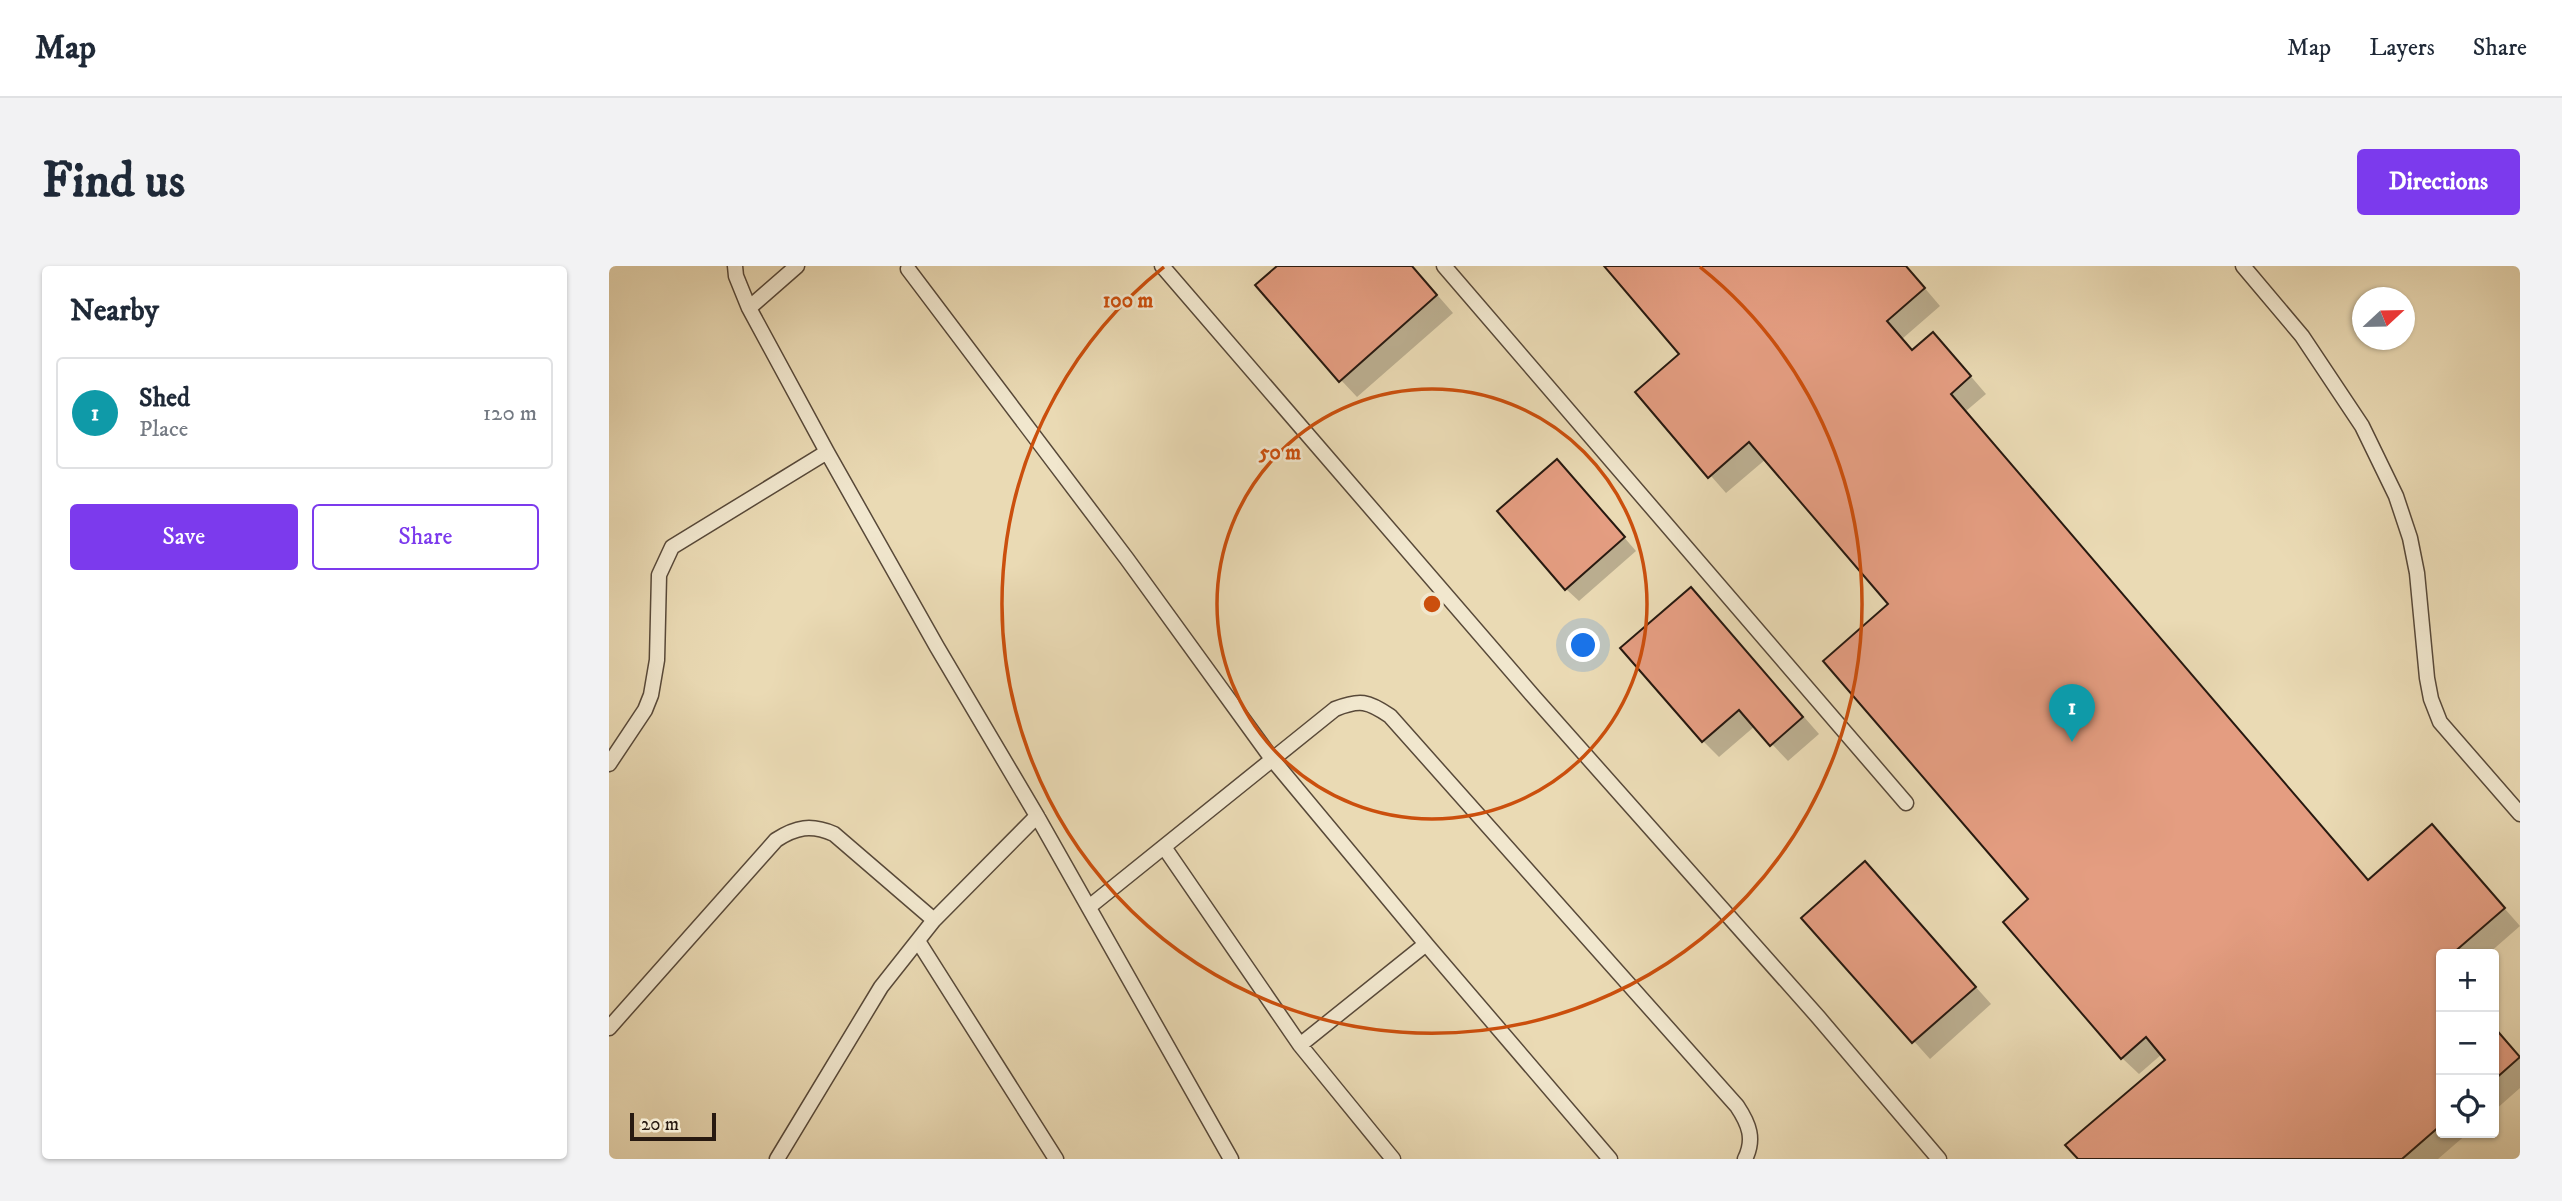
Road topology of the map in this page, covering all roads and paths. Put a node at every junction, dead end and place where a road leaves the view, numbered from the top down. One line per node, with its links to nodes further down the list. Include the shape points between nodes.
1 (735, 266): 7 (lane)
2 (797, 266): 7 (lane)
3 (1162, 266): 27 (lane)
4 (1444, 266): 11 (lane)
5 (2243, 266): 12 (lane, via 2302,336 2362,426 2396,496 2410,538 2431,699 2439,722)
6 (908, 270): 9 (lane)
7 (749, 308): 8 (lane)
8 (827, 452): 10 (lane, via 672,547 659,575 657,660 651,695); 13 (lane)
9 (1272, 759): 14 (lane); 18 (lane); 26 (lane, via 1335,709 1359,702 1390,716 1737,1106 1751,1135)
10 (609, 764)
11 (1906, 803)
12 (2520, 814)
13 (1037, 816): 15 (lane); 16 (lane)
14 (1164, 847): 15 (lane); 20 (lane)
15 (1089, 907): 23 (lane)
16 (934, 920): 17 (lane); 19 (lane, via 834,834 821,828 792,830 776,840)
17 (918, 941): 21 (lane, via 881,987); 22 (lane)
18 (1426, 944): 20 (lane); 25 (lane)
19 (609, 1028)
20 (1300, 1045): 24 (lane)
21 (777, 1159)
22 (1056, 1159)
23 (1231, 1159)
24 (1393, 1159)
25 (1610, 1159)
26 (1745, 1159)
27 (1939, 1159)

